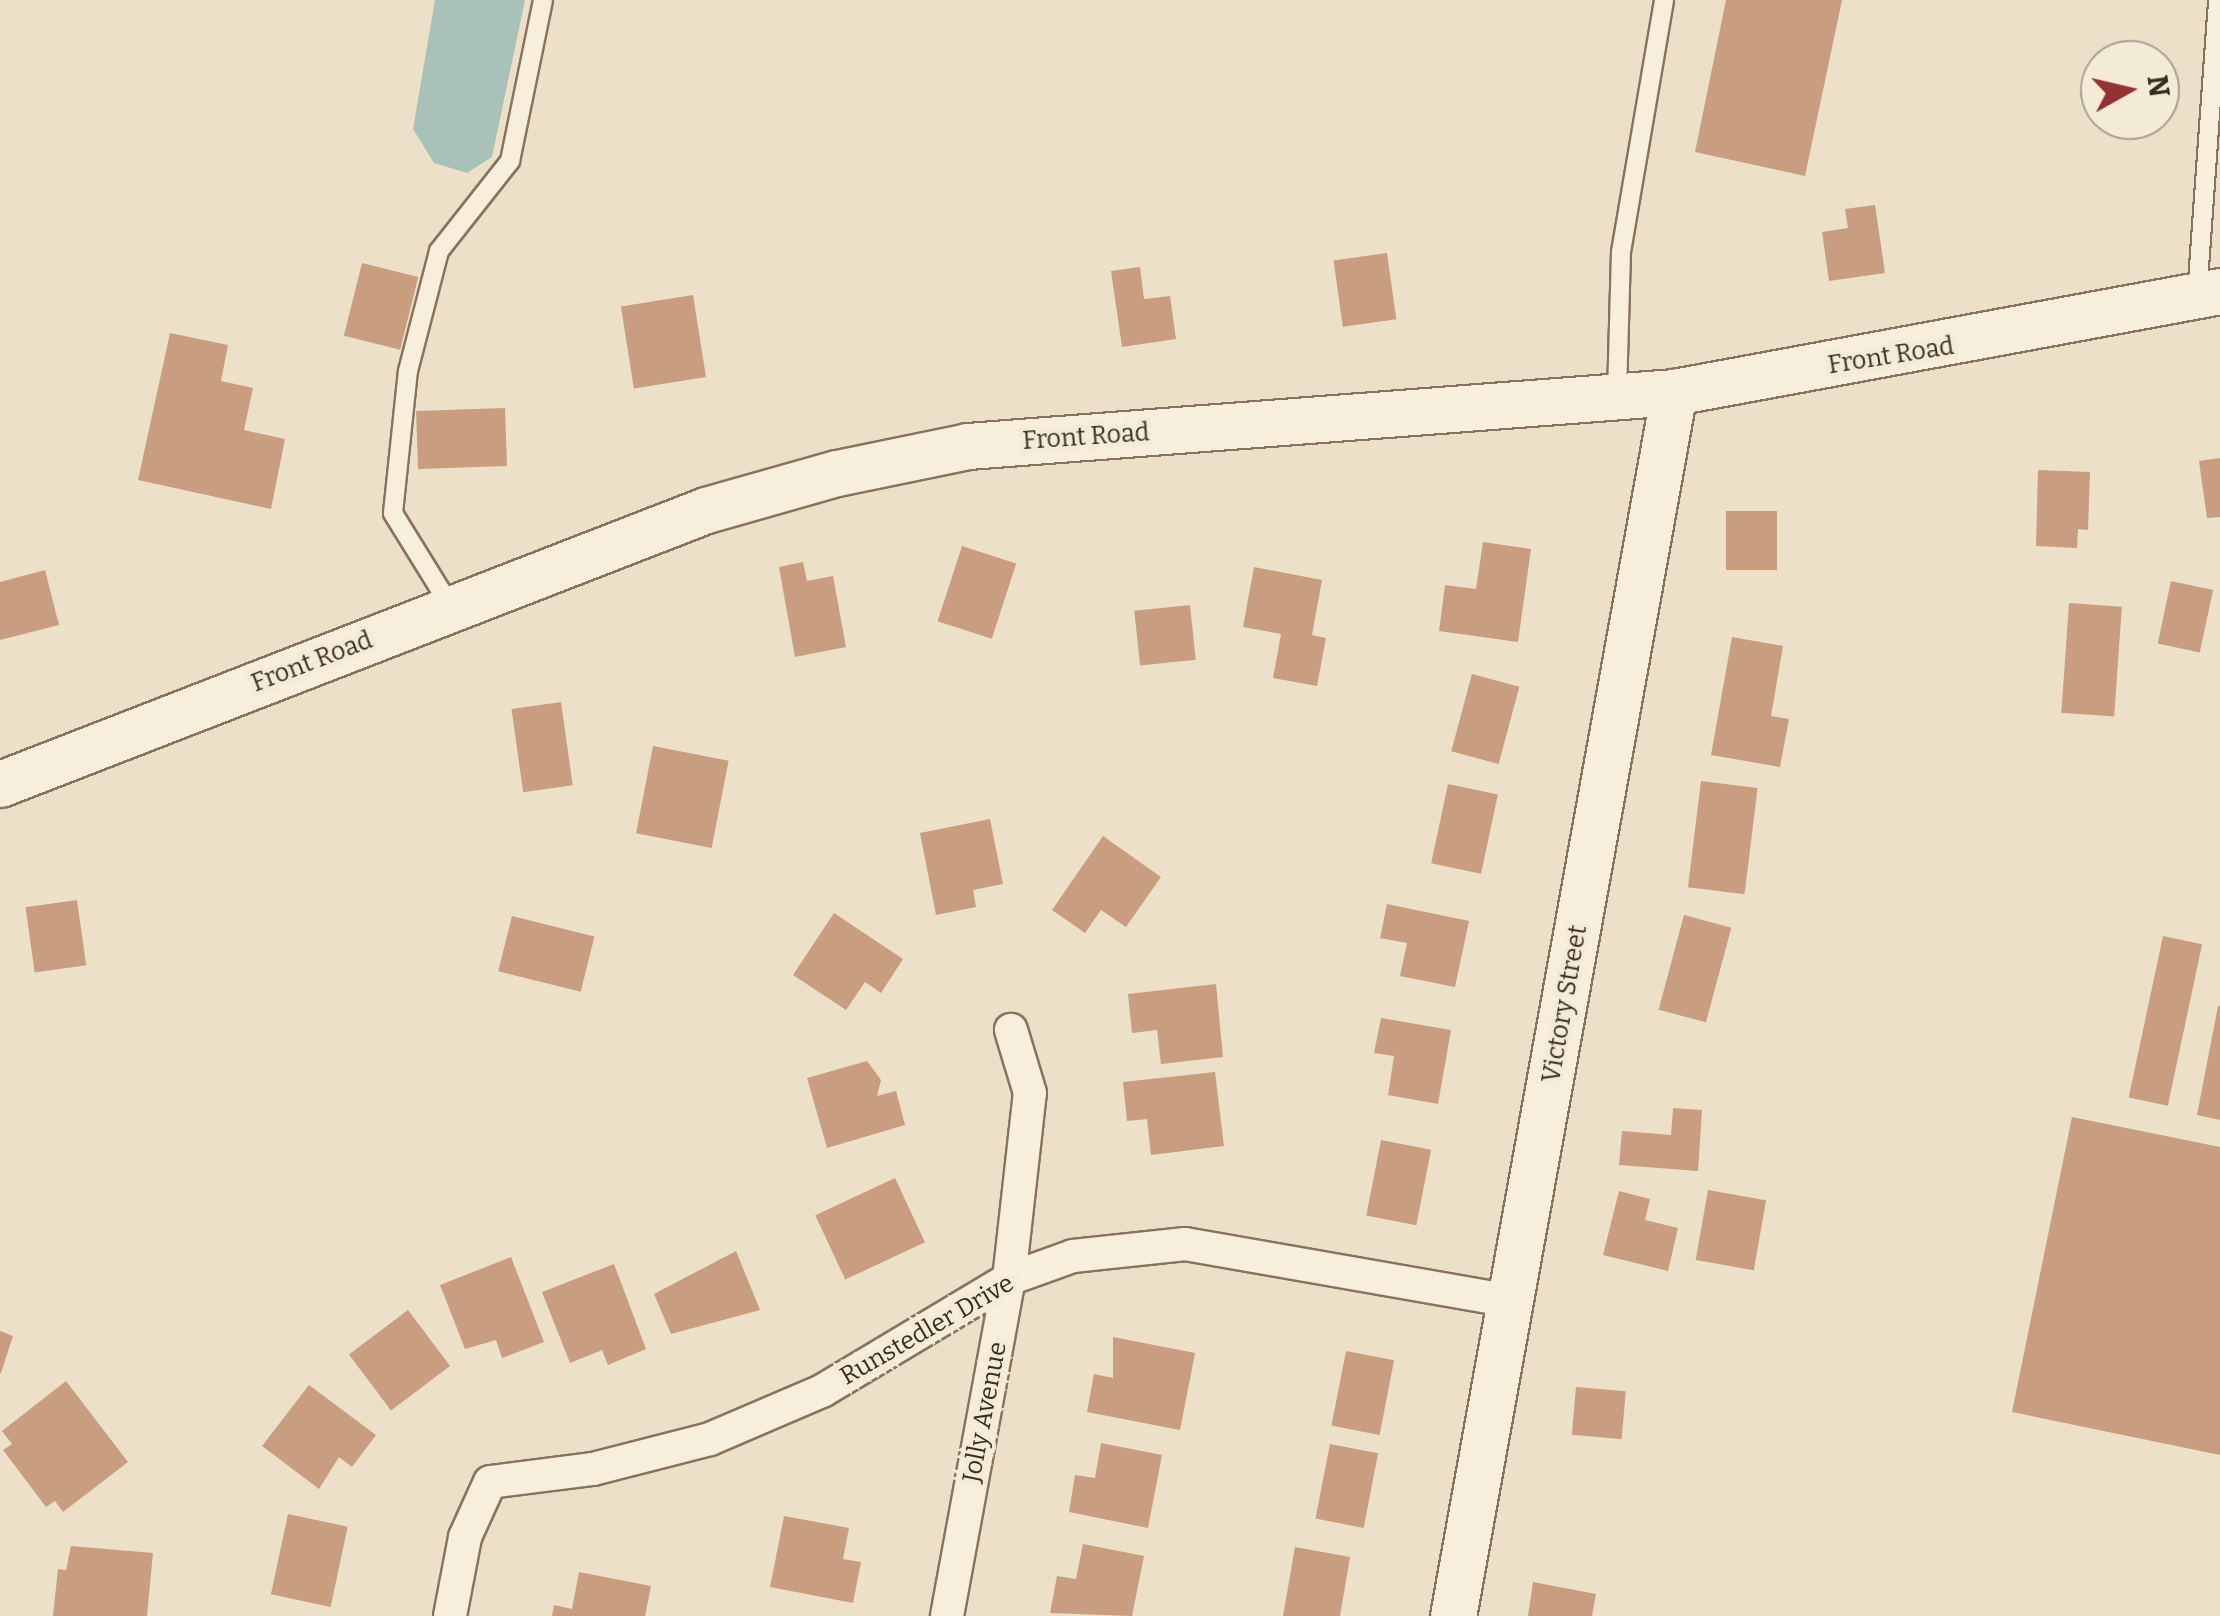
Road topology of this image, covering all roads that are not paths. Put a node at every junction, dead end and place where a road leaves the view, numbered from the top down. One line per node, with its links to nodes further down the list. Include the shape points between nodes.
1 (543, 0): 7 (lane, via 510,161 439,250 408,371 393,512)
2 (1664, 0): 6 (lane, via 1620,252)
3 (2218, 0): 4 (lane)
4 (2209, 294): 5 (main road, Front Road)
5 (1674, 392): 6 (main road, Front Road); 11 (main road, Victory Street)
6 (1618, 396): 7 (main road, Front Road, via 968,446 706,510)
7 (452, 607): 8 (main road, Front Road)
8 (0, 784)
9 (1011, 1030): 10 (street, Jolly Avenue, via 1030,1092)
10 (1009, 1279): 11 (street, Runstedler Drive, via 1125,1244 1185,1244); 12 (street, Runstedler Drive, via 822,1392 710,1439 593,1470 490,1482 465,1538); 13 (street, Jolly Avenue)
11 (1512, 1300): 14 (main road, Victory Street)
12 (450, 1616)
13 (946, 1616)
14 (1453, 1616)

